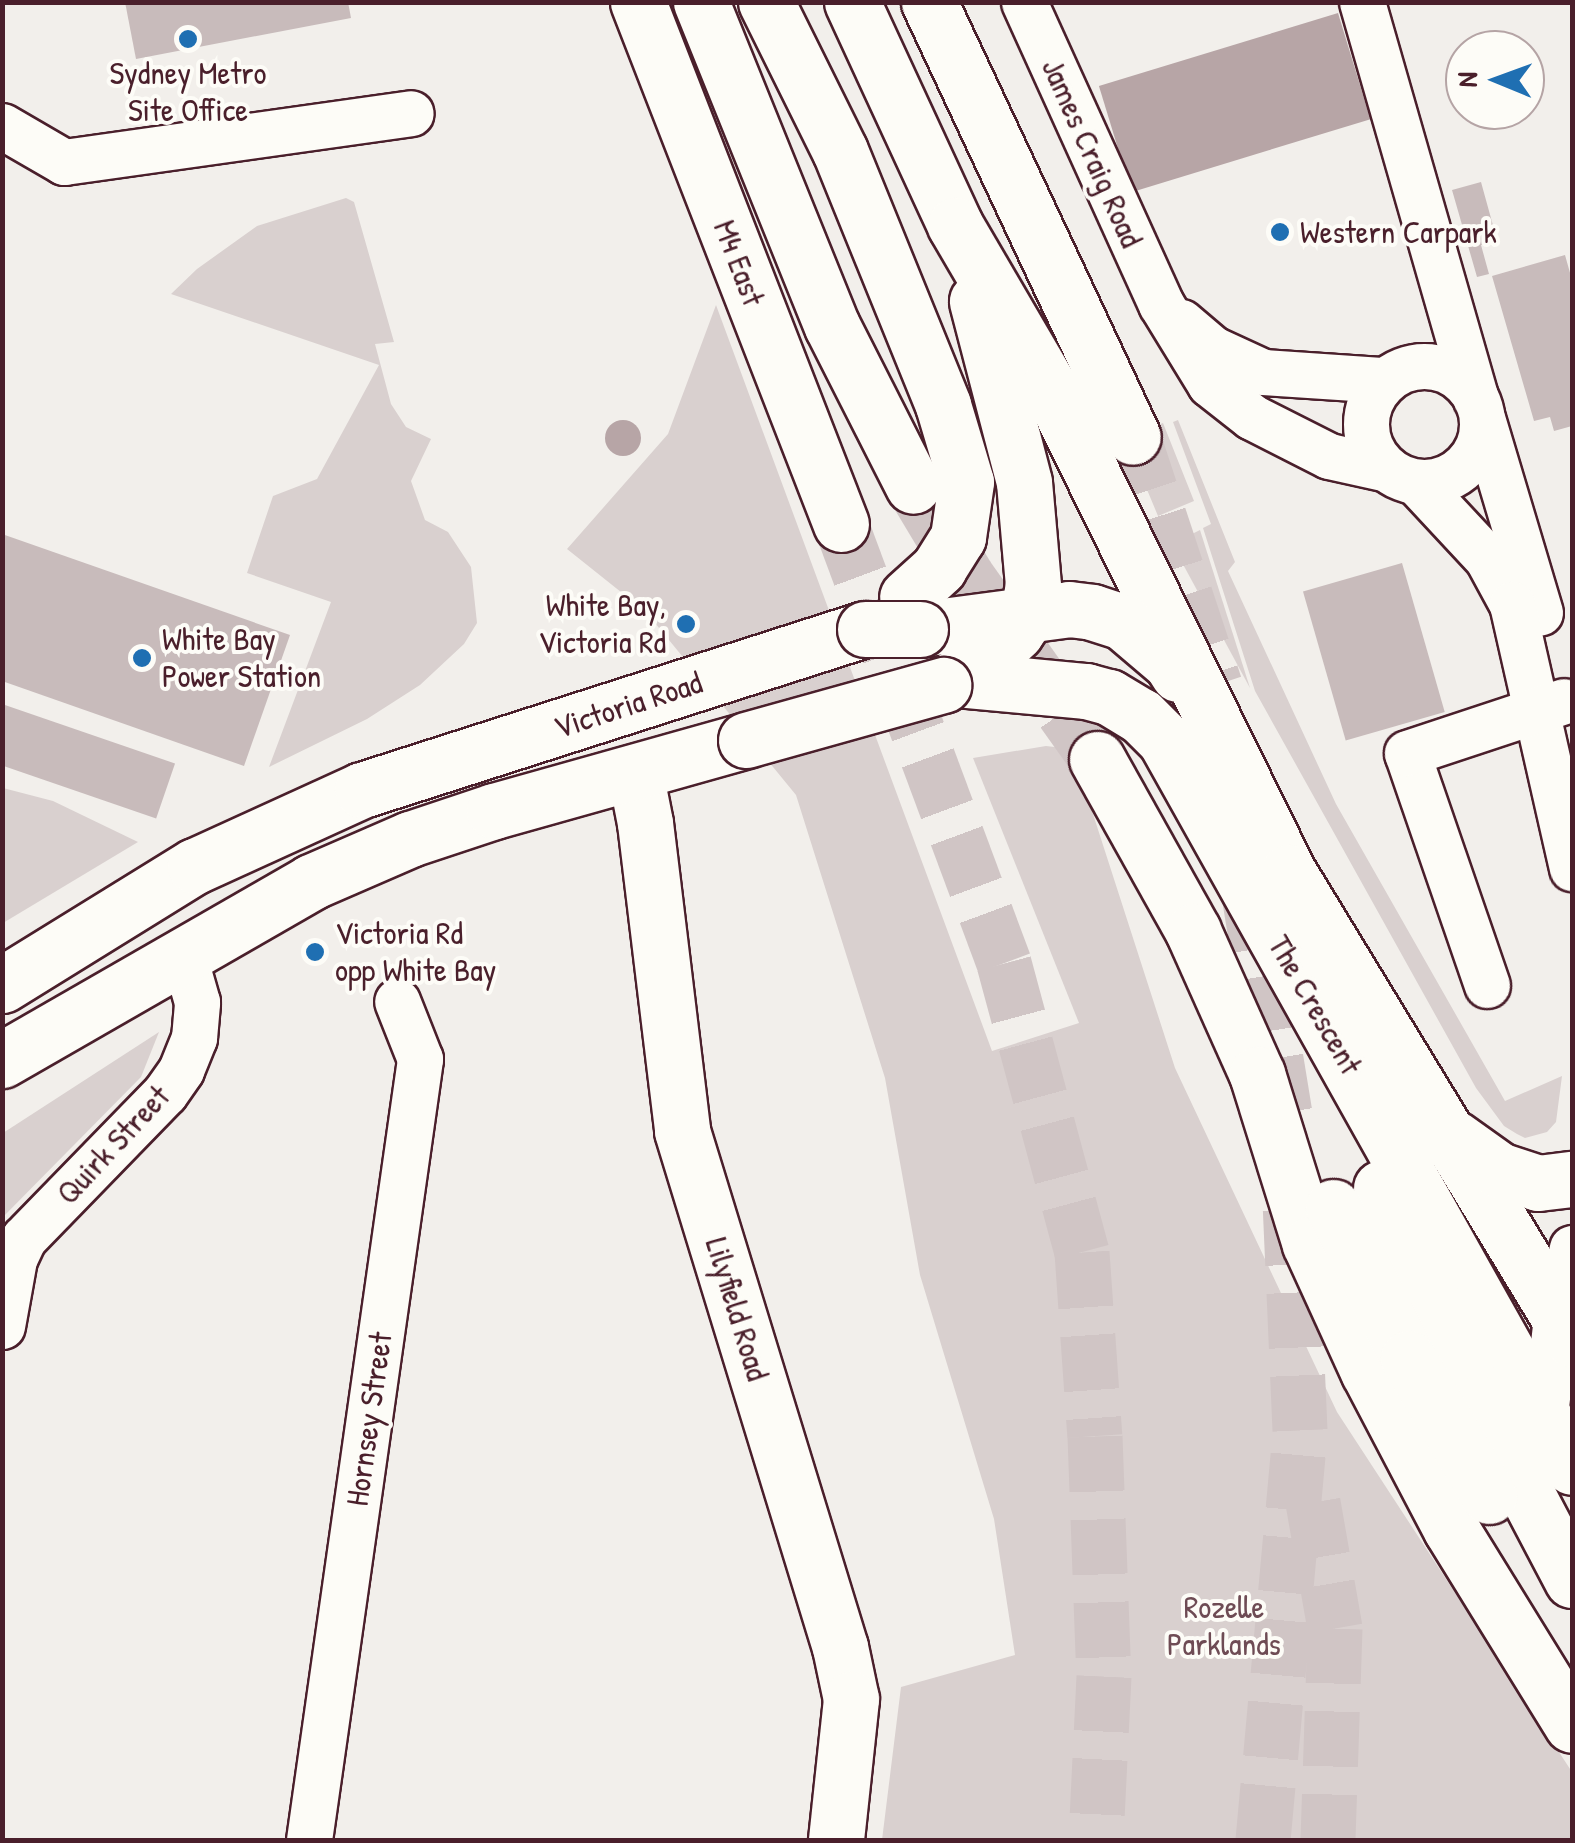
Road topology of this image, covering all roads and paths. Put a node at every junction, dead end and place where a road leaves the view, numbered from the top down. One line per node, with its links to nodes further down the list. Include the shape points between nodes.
1 (638, 2): 18 (main road, M4 East)
2 (700, 2): 17 (main road, via 832,326)
3 (766, 2): 20 (main road, via 840,151 944,405 966,482 958,537)
4 (852, 2): 10 (main road)
5 (929, 2): 15 (main road)
6 (1024, 2): 12 (street, James Craig Road)
7 (1362, 2): 11 (street)
8 (411, 113): 9 (street, via 64,162)
9 (2, 126)
10 (955, 225): 19 (main road, via 1024,482 1032,543); 24 (main road, via 1049,386)
11 (1438, 255): 13 (street, via 1436,318); 14 (street)
12 (1161, 304): 13 (street, James Craig Road, via 1213,348 1263,372); 16 (street, James Craig Road, via 1210,384 1252,416 1329,456)
13 (1401, 373): 14 (street, via 1452,372); 16 (street, via 1366,415 1366,435)
14 (1479, 408): 16 (street, via 1481,436 1465,466 1434,482); 22 (street)
15 (1133, 437)
16 (1402, 476): 22 (street, via 1487,558)
17 (913, 486)
18 (841, 524)
19 (1028, 615): 20 (main road, Victoria Road); 21 (main road, via 996,650); 24 (main road, Victoria Road, via 1069,609 1122,622 1170,663)
20 (898, 618): 29 (main road, Victoria Road, via 362,790 195,866)
21 (950, 682): 25 (main road, Victoria Road, bridge); 31 (main road, The Crescent, via 1086,691 1142,716 1165,740)
22 (1559, 711): 26 (street); 28 (street, via 1407,753)
23 (1097, 759): 33 (main road, via 1194,930)
24 (1231, 762): 34 (main road, The Crescent, via 1288,872)
25 (634, 772): 27 (main road, Victoria Road, via 410,840 311,882); 47 (main road, Lilyfield Road, via 682,1130 851,1699)
26 (1572, 868)
27 (184, 956): 32 (main road, Victoria Road); 37 (street, Quirk Street, via 197,1002 194,1038 180,1070 24,1238)
28 (1487, 984)
29 (2, 985)
30 (397, 1001): 46 (street, Hornsey Street, via 420,1059)
31 (1317, 1006): 40 (main road, via 1342,1104); 41 (main road, The Crescent)
32 (2, 1060)
33 (1257, 1074): 39 (main road, via 1310,1159); 45 (main road, via 1310,1244 1368,1371 1451,1530)
34 (1444, 1130): 35 (main road, via 1500,1170 1538,1183); 38 (main road, The Crescent)
35 (1572, 1179)
36 (1572, 1248): 38 (street)
37 (2, 1326)
38 (1564, 1328): 41 (street)
39 (1408, 1358): 40 (main road); 44 (main road, via 1506,1524)
40 (1479, 1403): 41 (main road, via 1512,1413); 43 (main road)
41 (1559, 1404): 42 (main road, The Crescent)
42 (1572, 1466)
43 (1572, 1580)
44 (1572, 1615)
45 (1572, 1725)
46 (309, 1840)
47 (836, 1840)

